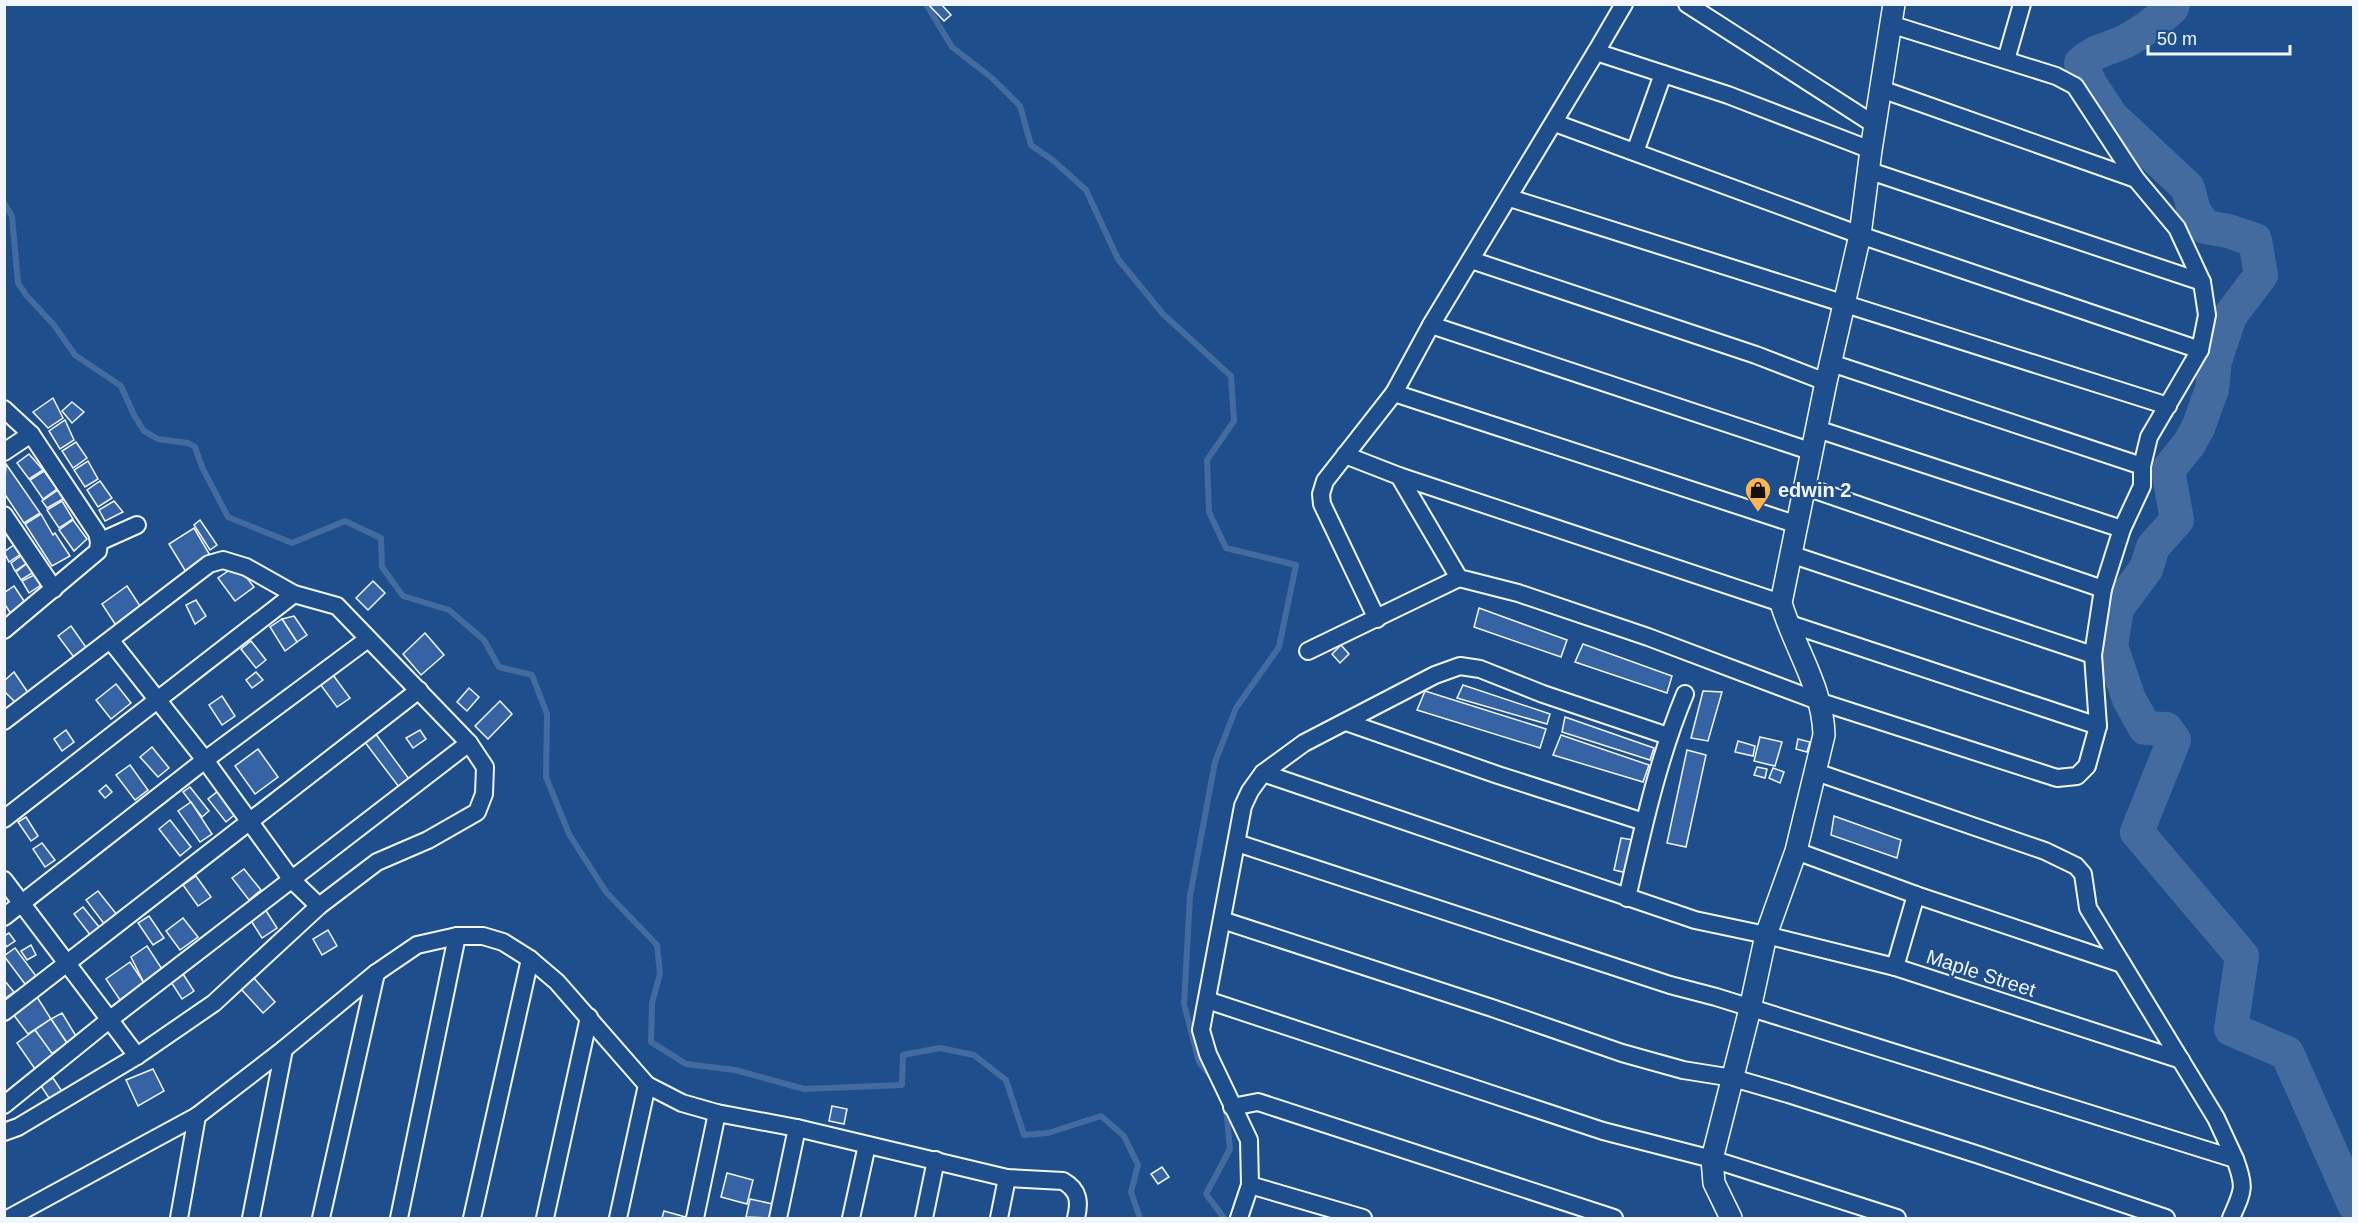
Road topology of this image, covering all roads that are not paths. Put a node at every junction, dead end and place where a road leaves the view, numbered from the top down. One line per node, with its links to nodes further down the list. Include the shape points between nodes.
1 (1624, 4): 5 (street)
2 (1687, 4): 10 (street)
3 (2022, 4): 6 (street)
4 (1892, 14): 6 (street); 8 (street)
5 (1596, 52): 7 (street); 9 (street)
6 (2006, 60): 14 (street, via 2075,86)
7 (1663, 74): 11 (street); 12 (street)
8 (1881, 89): 10 (street); 14 (street)
9 (1555, 123): 12 (street); 15 (street)
10 (1875, 125): 11 (street)
11 (1871, 150): 13 (street)
12 (1635, 152): 16 (street)
13 (1870, 171): 16 (street); 18 (street)
14 (2136, 179): 18 (street, via 2177,228)
15 (1510, 198): 17 (street); 19 (street)
16 (1860, 235): 19 (street); 21 (street)
17 (1471, 260): 20 (street); 22 (street, via 1746,351)
18 (2202, 282): 21 (street, via 2207,315)
19 (1843, 302): 22 (street); 24 (street)
20 (1431, 325): 23 (street); 29 (street)
21 (2200, 350): 24 (street)
22 (1828, 373): 26 (street); 31 (street)
23 (1394, 393): 30 (street); 36 (street)
24 (2168, 406): 31 (street, via 2149,437)
25 (4, 409): 27 (street)
26 (1817, 429): 29 (street); 37 (street)
27 (31, 434): 28 (street); 38 (street)
28 (4, 452)
29 (1813, 452): 33 (street)
30 (1345, 455): 32 (street); 45 (street, via 1324,481 1322,504)
31 (2142, 466): 37 (street, via 2142,486)
32 (1399, 476): 40 (street); 44 (street)
33 (1806, 488): 36 (street); 42 (street)
34 (4, 515): 41 (street)
35 (137, 525): 38 (street)
36 (1798, 525): 39 (street)
37 (2122, 529): 42 (street)
38 (99, 542): 41 (street, via 98,551)
39 (1790, 554): 44 (street); 50 (street)
40 (1460, 578): 45 (street); 54 (street, via 1518,593)
41 (54, 590): 46 (street)
42 (2103, 590): 50 (street)
43 (294, 594): 47 (street, via 337,606); 48 (street, via 246,567 223,560 209,564); 53 (street)
44 (1784, 613): 54 (street); 57 (street)
45 (1377, 619): 49 (street)
46 (5, 627)
47 (368, 639): 51 (street); 60 (street)
48 (111, 641): 53 (street); 55 (street)
49 (1308, 651)
50 (2093, 655): 57 (street)
51 (419, 690): 59 (street); 64 (street)
52 (1685, 694): 58 (street)
53 (157, 700): 60 (street); 63 (street)
54 (1818, 701): 57 (street, via 2057,778 2077,776 2087,765); 61 (street, via 1824,735)
55 (4, 721)
56 (1346, 722): 58 (street, via 1460,666 1480,669); 62 (street, via 1304,743); 65 (street)
57 (2098, 726)
58 (1668, 736): 65 (street)
59 (470, 743): 69 (street); 73 (street, via 485,767 484,794 477,812 428,840 377,862)
60 (205, 760): 64 (street); 72 (street)
61 (1816, 772): 67 (street); 80 (street, via 2045,851 2076,866 2083,874 2088,908)
62 (1263, 773): 66 (street, via 1243,806); 71 (street, Maple Street)
63 (4, 819)
64 (251, 821): 69 (street); 79 (street)
65 (1644, 822): 71 (street)
66 (1237, 843): 75 (street); 84 (street)
67 (1797, 851): 70 (street); 76 (street)
68 (4, 880): 72 (street)
69 (292, 880): 73 (street); 87 (street)
70 (1916, 895): 80 (street); 81 (street)
71 (1627, 898): 76 (street, Maple Street, via 1695,920)
72 (22, 904): 74 (street); 79 (street)
73 (319, 906): 89 (street, via 214,1003)
74 (4, 917)
75 (1222, 920): 83 (street); 91 (street, via 1622,1053 1683,1070)
76 (1766, 935): 81 (street, Maple Street); 84 (street)
77 (457, 936): 78 (street, via 483,936 503,942); 82 (street, via 417,945); 109 (street)
78 (530, 959): 86 (street); 110 (street)
79 (68, 962): 85 (street); 87 (street)
80 (2122, 964): 90 (street)
81 (1894, 967): 90 (street, Maple Street)
82 (376, 973): 88 (street); 108 (street)
83 (1207, 1000): 94 (street, via 1201,1030); 100 (street, via 1603,1131)
84 (1750, 1009): 91 (street); 101 (street)
85 (4, 1012)
86 (589, 1017): 92 (street); 111 (street)
87 (109, 1020): 89 (street); 93 (street)
88 (284, 1049): 96 (street); 107 (street)
89 (137, 1056): 98 (street, via 18,1128)
90 (2181, 1060): 101 (street)
91 (1733, 1078): 100 (street); 124 (street)
92 (647, 1085): 95 (street, via 682,1103); 112 (street)
93 (4, 1105)
94 (1232, 1107): 104 (street, via 1249,1140); 121 (street, via 1258,1102)
95 (717, 1113): 97 (street); 113 (street)
96 (197, 1116): 105 (street); 106 (street)
97 (797, 1128): 99 (street); 114 (street)
98 (4, 1132)
99 (867, 1145): 102 (street); 115 (street)
100 (1712, 1159): 122 (street, via 1714,1183); 123 (street)
101 (2235, 1159): 125 (street, via 2243,1191)
102 (936, 1160): 103 (street); 116 (street)
103 (1007, 1178): 117 (street); 118 (street, via 1064,1181 1076,1192 1080,1206)
104 (1250, 1185): 119 (street); 120 (street)
105 (9, 1218)
106 (179, 1218)
107 (251, 1218)
108 (321, 1218)
109 (399, 1218)
110 (472, 1218)
111 (545, 1218)
112 (618, 1218)
113 (695, 1218)
114 (778, 1218)
115 (851, 1218)
116 (924, 1218)
117 (999, 1218)
118 (1076, 1218)
119 (1239, 1218)
120 (1363, 1218)
121 (1614, 1218)
122 (1731, 1218)
123 (1897, 1218)
124 (2166, 1218)
125 (2231, 1218)

